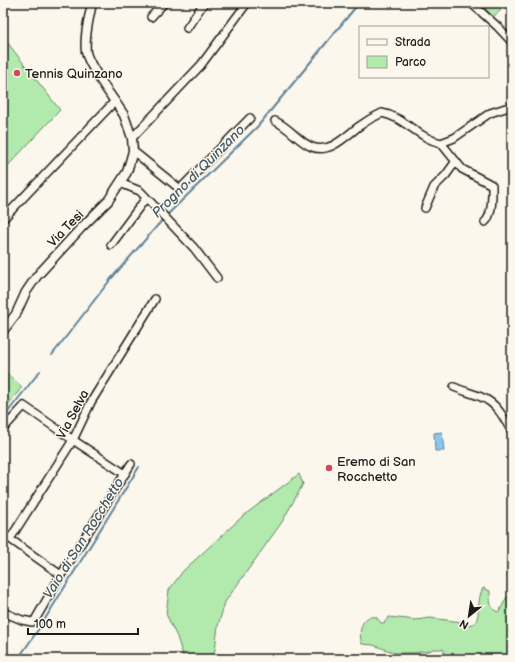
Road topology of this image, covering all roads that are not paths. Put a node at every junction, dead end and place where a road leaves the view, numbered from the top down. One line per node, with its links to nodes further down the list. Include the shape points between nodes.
1 (92, 3): 9 (street, Via Tesi, via 86,54)
2 (164, 3): 6 (street)
3 (204, 3): 7 (street)
4 (247, 3): 13 (street, via 201,65)
5 (470, 3): 8 (street)
6 (151, 17)
7 (187, 28)
8 (512, 42)
9 (115, 101): 13 (street, Via Tesi, via 126,118); 20 (street)
10 (512, 106): 14 (street, via 490,113 454,138)
11 (250, 118): 15 (street, via 180,188)
12 (275, 121): 14 (street, via 312,147 320,149 339,142 365,122 382,113 394,116 434,142)
13 (132, 138): 15 (street, Via Tesi)
14 (441, 143): 16 (street)
15 (133, 151): 17 (street, Via Tesi, via 127,172)
16 (456, 162): 19 (street, via 434,187); 21 (street, via 462,169 492,184 492,198 488,219)
17 (120, 183): 18 (street, via 140,192); 25 (street, Via Tesi, via 108,201 37,276 16,314)
18 (146, 198): 22 (street); 23 (street, via 194,248)
19 (425, 208)
20 (3, 219)
21 (485, 222)
22 (111, 245)
23 (217, 278)
24 (155, 299): 29 (street, Via Selva, via 90,402)
25 (3, 331)
26 (454, 387): 28 (street, via 482,397 492,404 500,411)
27 (3, 429): 29 (street, via 24,406)
28 (512, 432)
29 (73, 440): 31 (street); 33 (street, Via Selva)
30 (131, 464): 31 (street)
31 (125, 474): 34 (street)
32 (3, 534): 33 (street)
33 (10, 539): 34 (street)
34 (61, 575): 35 (street, via 33,621 22,620)
35 (3, 612)

